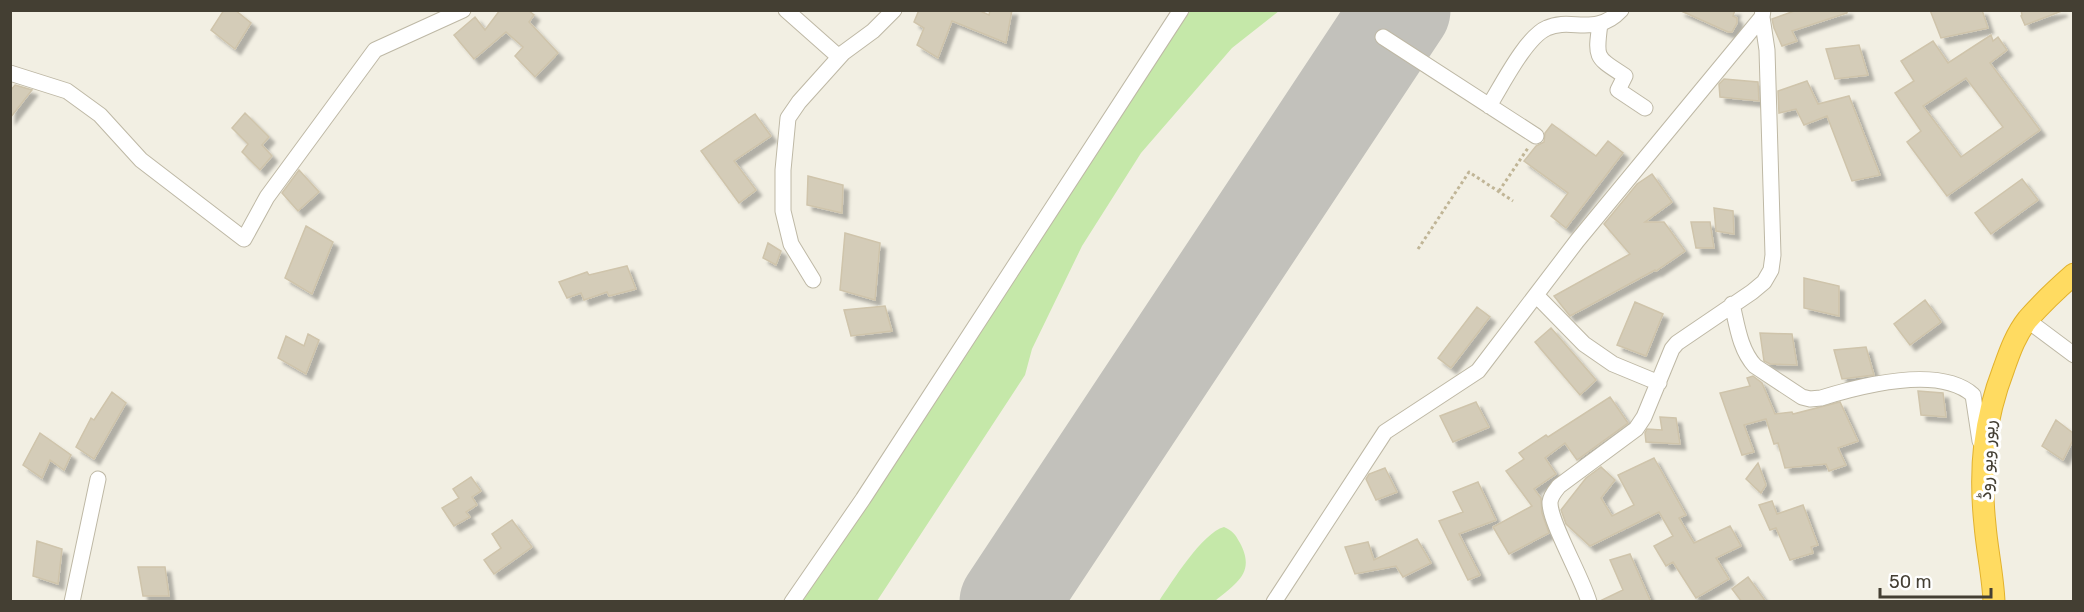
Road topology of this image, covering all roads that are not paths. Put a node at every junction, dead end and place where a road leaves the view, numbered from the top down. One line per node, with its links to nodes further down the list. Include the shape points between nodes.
1 (463, 10): 10 (street, via 375,50 267,197 244,239 141,160 100,115 67,91)
2 (786, 10): 9 (street)
3 (894, 10): 9 (street)
4 (1181, 10): 24 (street)
5 (1622, 10): 7 (street)
6 (1762, 14): 16 (street); 17 (street, via 1767,50 1773,255 1764,282)
7 (1600, 24): 11 (street, via 1548,27 1531,38); 12 (street, via 1598,55 1625,76 1618,90)
8 (1383, 37): 11 (street)
9 (839, 57): 15 (street, via 788,118 783,211 791,244)
10 (10, 73)
11 (1489, 105): 13 (street)
12 (1645, 108)
13 (1536, 136)
14 (2073, 274): 18 (highway, ریور ویو روڈ)
15 (813, 280)
16 (1536, 295): 20 (street, via 1584,344 1613,364); 25 (street, via 1478,371 1385,432)
17 (1732, 304): 20 (street, via 1677,343); 21 (street, via 1750,360 1802,397 1810,399 1919,379 1967,389 1975,401)
18 (2027, 320): 19 (street); 21 (highway, ریور ویو روڈ, via 2013,342 1994,393)
19 (2073, 355)
20 (1659, 383): 26 (street, via 1636,429 1552,495 1552,516)
21 (1983, 462): 27 (highway, ریور ویو روڈ, via 1984,523)
22 (98, 479): 23 (street)
23 (72, 602)
24 (792, 602)
25 (1275, 602)
26 (1589, 602)
27 (1994, 602)

